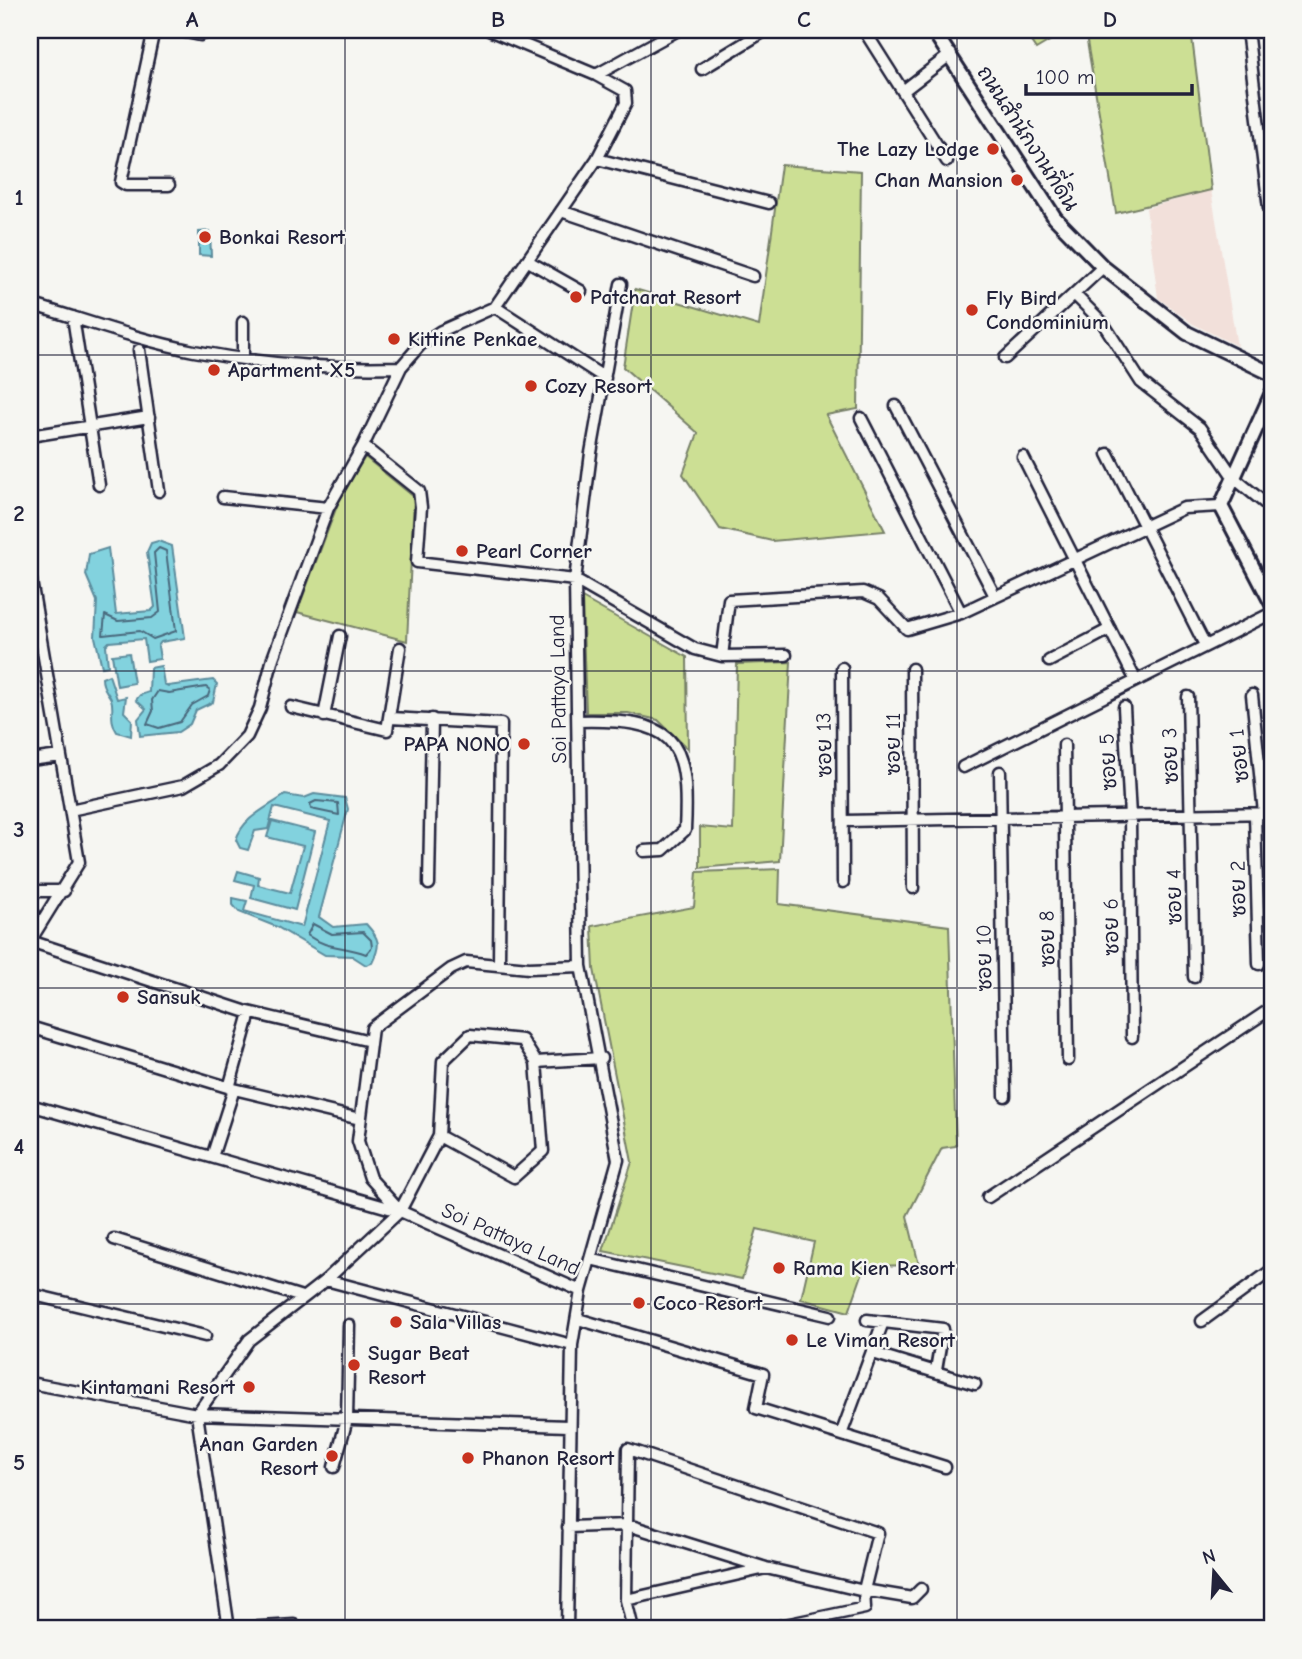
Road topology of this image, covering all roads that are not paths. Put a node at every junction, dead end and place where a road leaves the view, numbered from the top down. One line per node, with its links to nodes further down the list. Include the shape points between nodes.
1 (154, 30): 18 (street, via 121,182)
2 (176, 30): 3 (street, via 200,35)
3 (214, 30)
4 (489, 30): 11 (street)
5 (512, 30): 11 (street)
6 (678, 30): 14 (street)
7 (766, 30): 13 (street)
8 (864, 30): 15 (street)
9 (933, 30): 12 (street, ถนนสำนักงานที่ดิน)
10 (1247, 30): 20 (street)
11 (500, 36): 14 (street)
12 (951, 54): 15 (street); 23 (street, ถนนสำนักงานที่ดิน, via 1050,213)
13 (702, 69)
14 (596, 75): 16 (street, via 625,91 627,99)
15 (903, 91): 17 (street)
16 (597, 159): 19 (street); 21 (street)
17 (947, 161)
18 (170, 185)
19 (769, 202)
20 (1272, 208)
21 (561, 211): 22 (street); 24 (street)
22 (528, 261): 26 (street); 29 (street)
23 (1103, 267): 27 (street); 36 (street, ถนนสำนักงานที่ดิน, via 1187,333)
24 (753, 276)
25 (621, 284): 37 (street, Soi Pattaya Land)
26 (581, 291)
27 (1075, 295): 34 (street); 48 (street, via 1103,323 1149,391 1206,434)
28 (30, 304): 30 (street)
29 (495, 307): 35 (street, via 441,331 420,345); 37 (street)
30 (73, 317): 33 (street, via 192,350); 43 (street)
31 (243, 321): 33 (street)
32 (139, 350): 41 (street)
33 (243, 358): 35 (street)
34 (1005, 358)
35 (401, 367): 45 (street)
36 (1272, 374)
37 (605, 378): 58 (street, Soi Pattaya Land)
38 (1272, 393): 40 (street)
39 (896, 406): 59 (street)
40 (1269, 416): 48 (street)
41 (149, 417): 43 (street); 50 (street)
42 (861, 418): 61 (street)
43 (89, 426): 44 (street); 49 (street)
44 (30, 436)
45 (363, 446): 53 (street); 58 (street, via 419,491 417,562)
46 (1108, 454): 55 (street)
47 (1023, 457): 56 (street)
48 (1234, 478): 52 (street); 54 (street)
49 (99, 485)
50 (159, 491)
51 (223, 497): 53 (street)
52 (1221, 506): 55 (street, via 1184,508); 60 (street)
53 (328, 508): 87 (street, via 273,658 261,708 243,741 209,772 183,786)
54 (1272, 509)
55 (1145, 523): 56 (street); 66 (street)
56 (1075, 557): 59 (street); 64 (street)
57 (30, 575): 63 (street)
58 (575, 580): 69 (street, via 695,649); 81 (street, Soi Pattaya Land)
59 (995, 596): 61 (street)
60 (1272, 604)
61 (961, 612): 69 (street, via 907,629 879,599 863,593 729,600)
62 (1272, 613): 66 (street)
63 (33, 618): 83 (street)
64 (1110, 629): 70 (street); 73 (street)
65 (340, 636): 78 (street)
66 (1205, 645): 73 (street)
67 (400, 649): 79 (street)
68 (786, 654): 69 (street)
69 (722, 656)
70 (1049, 660)
71 (842, 668): 94 (street, ซอย 13)
72 (912, 669): 93 (street, ซอย 11)
73 (1135, 679): 85 (street)
74 (1252, 695): 88 (street, ซอย 1)
75 (1188, 697): 89 (street, ซอย 3)
76 (291, 707): 78 (street)
77 (1124, 707): 90 (street, ซอย 5)
78 (324, 716): 79 (street, via 387,730)
79 (391, 718): 80 (street)
80 (432, 719): 97 (street); 102 (street, via 501,724)
81 (578, 722): 95 (street, via 626,720 656,730 680,753 687,786 685,830 663,850); 104 (street, Soi Pattaya Land)
82 (1064, 745): 91 (street, ซอย 8)
83 (60, 756): 84 (street); 87 (street)
84 (30, 760)
85 (963, 767)
86 (1000, 772): 92 (street, ซอย 10)
87 (70, 810): 100 (street, via 79,862)
88 (1264, 813): 89 (street); 103 (street, ซอย 2)
89 (1191, 815): 90 (street); 105 (street, ซอย 4)
90 (1130, 816): 91 (street); 109 (street, ซอย 6)
91 (1065, 817): 92 (street); 112 (street, ซอย 8)
92 (1001, 818): 93 (street); 115 (street, ซอย 10)
93 (913, 820): 94 (street); 98 (street, ซอย 11)
94 (845, 821): 96 (street, ซอย 13)
95 (645, 851)
96 (843, 882)
97 (429, 884)
98 (914, 888)
99 (30, 891): 100 (street)
100 (64, 891): 101 (street)
101 (30, 941): 107 (street)
102 (499, 964): 104 (street, Soi Pattaya Land); 110 (street, Soi Pattaya Land, via 466,962 451,969 372,1028)
103 (1259, 964)
104 (581, 966): 111 (street, Soi Pattaya Land)
105 (1194, 977)
106 (1272, 1008): 120 (street)
107 (250, 1013): 110 (street); 114 (street)
108 (30, 1027): 114 (street)
109 (1132, 1037)
110 (370, 1041): 117 (street, Soi Pattaya Land)
111 (601, 1058): 113 (street); 123 (street, Soi Pattaya Land, via 618,1160)
112 (1068, 1060)
113 (536, 1062): 118 (street, via 522,1040 470,1035 443,1061); 118 (street, via 543,1151 514,1177)
114 (232, 1088): 117 (street); 119 (street)
115 (1005, 1096)
116 (30, 1105): 119 (street)
117 (360, 1119): 121 (street, Soi Pattaya Land, via 358,1141 370,1178)
118 (439, 1136): 121 (street)
119 (212, 1157): 121 (street)
120 (988, 1196)
121 (400, 1211): 125 (street); 126 (street, Soi Pattaya Land)
122 (114, 1239): 128 (street)
123 (590, 1259): 126 (street, Soi Pattaya Land); 129 (street)
124 (1272, 1270): 132 (street)
125 (326, 1280): 128 (street); 136 (street)
126 (581, 1292): 130 (street)
127 (30, 1294): 135 (street)
128 (302, 1297): 141 (street, via 250,1340)
129 (830, 1316)
130 (578, 1319): 136 (street); 144 (street, via 763,1374 756,1408)
131 (867, 1320): 133 (street)
132 (1202, 1321)
133 (883, 1322): 137 (street); 138 (street, via 943,1329)
134 (349, 1325): 142 (street)
135 (205, 1336)
136 (572, 1345): 143 (street)
137 (873, 1353): 138 (street); 144 (street)
138 (936, 1370): 140 (street)
139 (30, 1383): 141 (street)
140 (975, 1384)
141 (197, 1415): 142 (street); 153 (street)
142 (347, 1419): 143 (street); 145 (street)
143 (568, 1426): 148 (street)
144 (842, 1433): 146 (street)
145 (334, 1467)
146 (945, 1467)
147 (628, 1525): 148 (street); 149 (street); 151 (street, via 628,1449 878,1532); 152 (street)
148 (568, 1527): 155 (street)
149 (766, 1568): 151 (street); 152 (street)
150 (921, 1589): 151 (street, via 912,1598)
151 (864, 1591): 157 (street, via 865,1608)
152 (626, 1600): 156 (street)
153 (229, 1629): 154 (street, via 294,1625)
154 (294, 1629)
155 (567, 1629)
156 (633, 1629)
157 (766, 1629)

